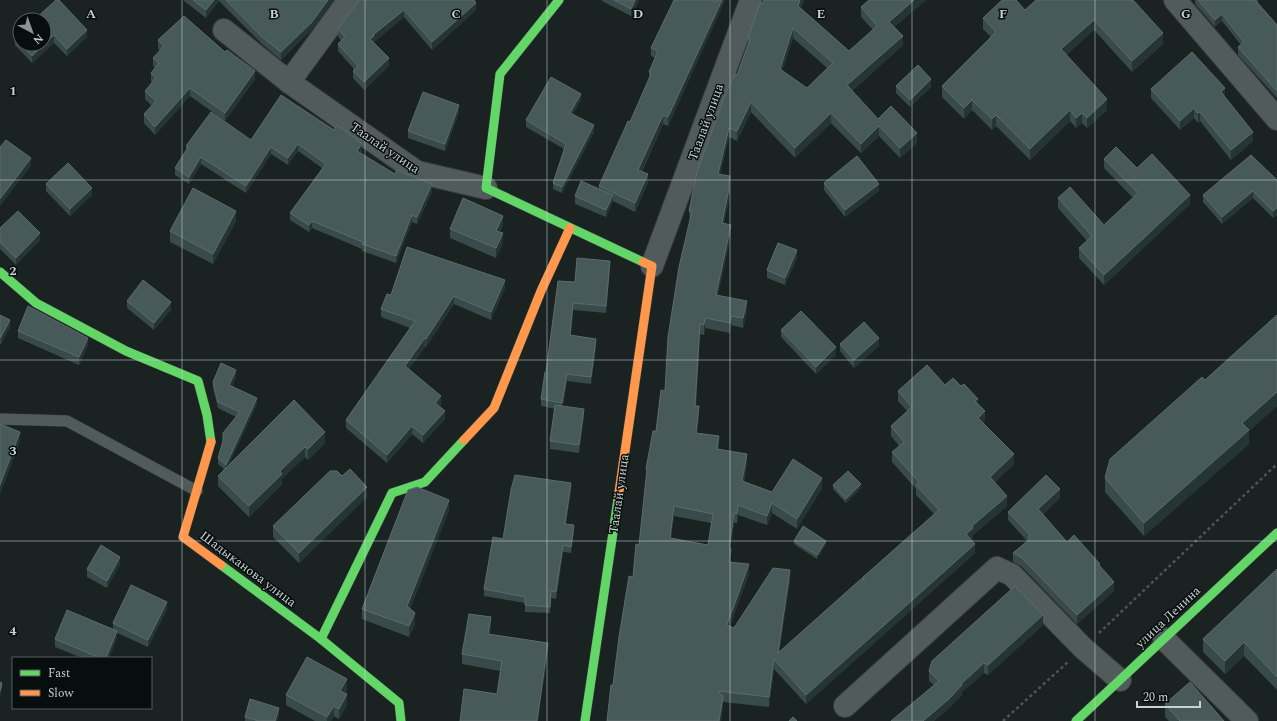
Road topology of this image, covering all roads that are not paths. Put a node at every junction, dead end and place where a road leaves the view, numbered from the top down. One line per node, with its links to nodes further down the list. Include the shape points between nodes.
1 (349, 0): 6 (street)
2 (559, 0): 8 (street, via 500,74)
3 (751, 0): 10 (street, Таалай улица)
4 (1175, 0): 7 (street)
5 (224, 30): 6 (street, Таалай улица)
6 (289, 82): 8 (street, Таалай улица, via 417,172)
7 (1277, 119)
8 (486, 188): 9 (street, Таалай улица)
9 (570, 228): 10 (street, Таалай улица); 15 (street, via 541,291 494,408 426,482 392,493)
10 (652, 266): 20 (street, Таалай улица)
11 (0, 272): 13 (street, Шадыканова улица, via 36,303 126,351 198,381 208,415 211,444)
12 (0, 419): 13 (lane, via 67,421)
13 (197, 491): 15 (street, Шадыканова улица, via 183,537)
14 (1277, 533): 16 (street, улица Ленина)
15 (322, 639): 19 (street, Шадыканова улица, via 399,703)
16 (1164, 639): 17 (street, улица Ленина); 22 (street)
17 (1120, 680): 18 (street, via 1083,648 1012,575 998,568); 21 (street, улица Ленина)
18 (845, 706)
19 (401, 721)
20 (585, 721)
21 (1076, 721)
22 (1247, 721)

